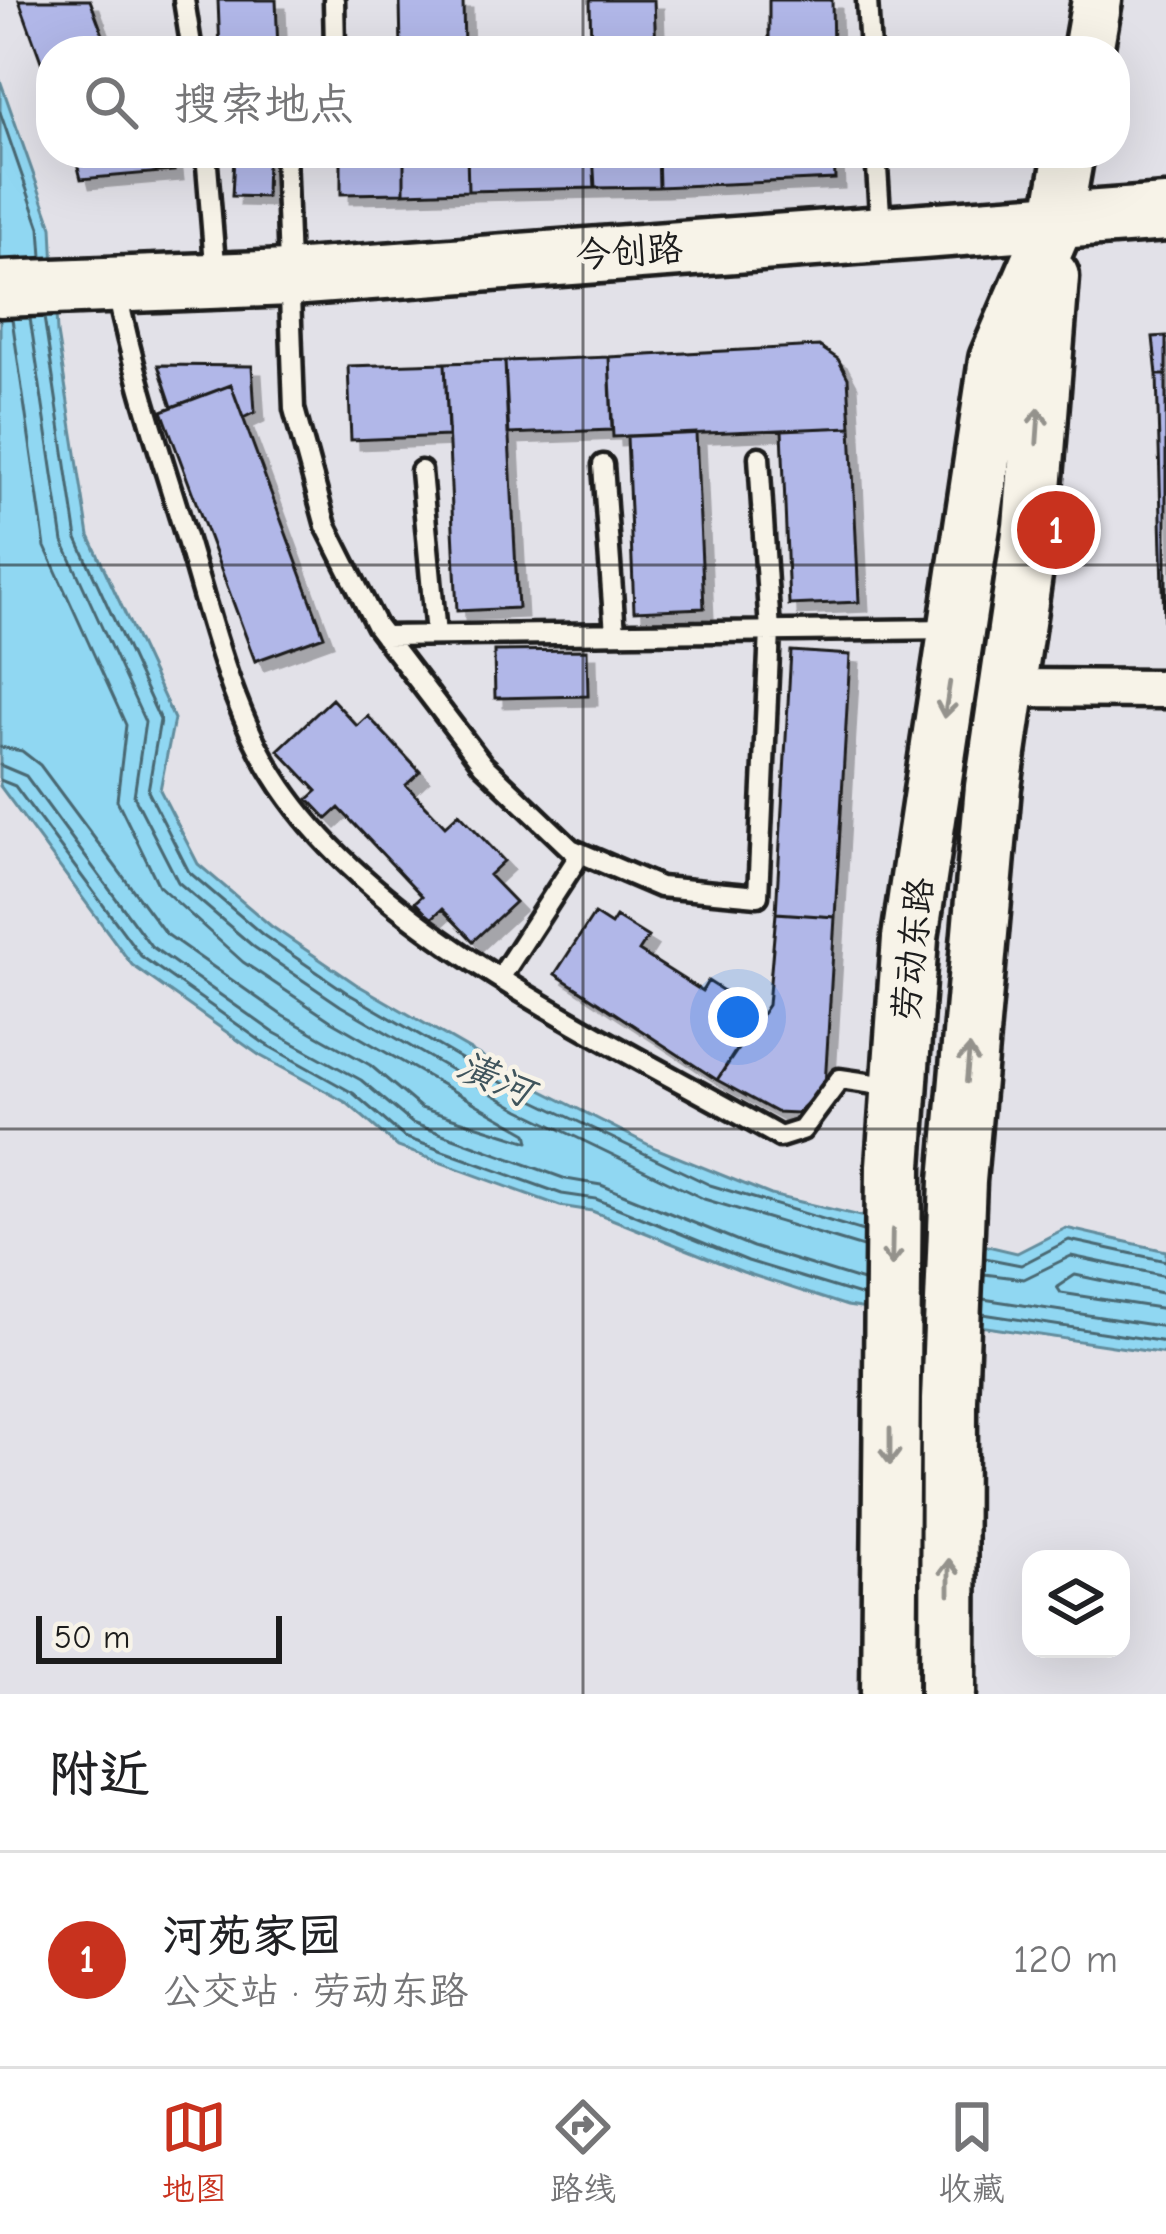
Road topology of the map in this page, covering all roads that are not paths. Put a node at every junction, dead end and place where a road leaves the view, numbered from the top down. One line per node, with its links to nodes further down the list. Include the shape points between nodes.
1 (184, 0): 5 (lane)
2 (334, 0): 6 (lane)
3 (867, 0): 7 (lane)
4 (1097, 0): 8 (street)
5 (190, 36)
6 (335, 36)
7 (869, 36)
8 (1091, 36)
9 (207, 168): 17 (lane)
10 (286, 168): 16 (lane)
11 (877, 168): 15 (lane)
12 (1067, 168): 14 (street, 劳动东路)
13 (1166, 213): 14 (main road, 今创路)
14 (1057, 221): 15 (main road, 今创路); 23 (main road, 劳动东路, via 997,360); 28 (main road, 劳动东路, one-way to 14, via 1031,527)
15 (881, 232): 16 (main road, 今创路)
16 (290, 278): 17 (main road, 今创路); 27 (lane, via 294,409 326,526)
17 (216, 280): 18 (main road, 今创路)
18 (104, 285): 19 (main road, 今创路); 31 (lane, via 232,689 288,798 358,874)
19 (0, 289)
20 (759, 457): 24 (lane)
21 (603, 465): 25 (lane)
22 (421, 471): 26 (lane)
23 (958, 629): 24 (lane); 32 (main road, 劳动东路, one-way to 32, via 910,938)
24 (770, 631): 25 (lane); 30 (lane, via 758,896 659,886)
25 (616, 633): 26 (lane)
26 (436, 635): 27 (lane)
27 (384, 636): 30 (lane, via 483,765)
28 (1007, 688): 29 (street); 34 (main road, 劳动东路, one-way to 28, via 958,1180)
29 (1166, 689)
30 (581, 853): 31 (lane)
31 (500, 978): 32 (lane, via 780,1137 802,1130 840,1079)
32 (900, 1088): 33 (main road, 劳动东路, one-way to 33)
33 (889, 1694)
34 (948, 1694)

